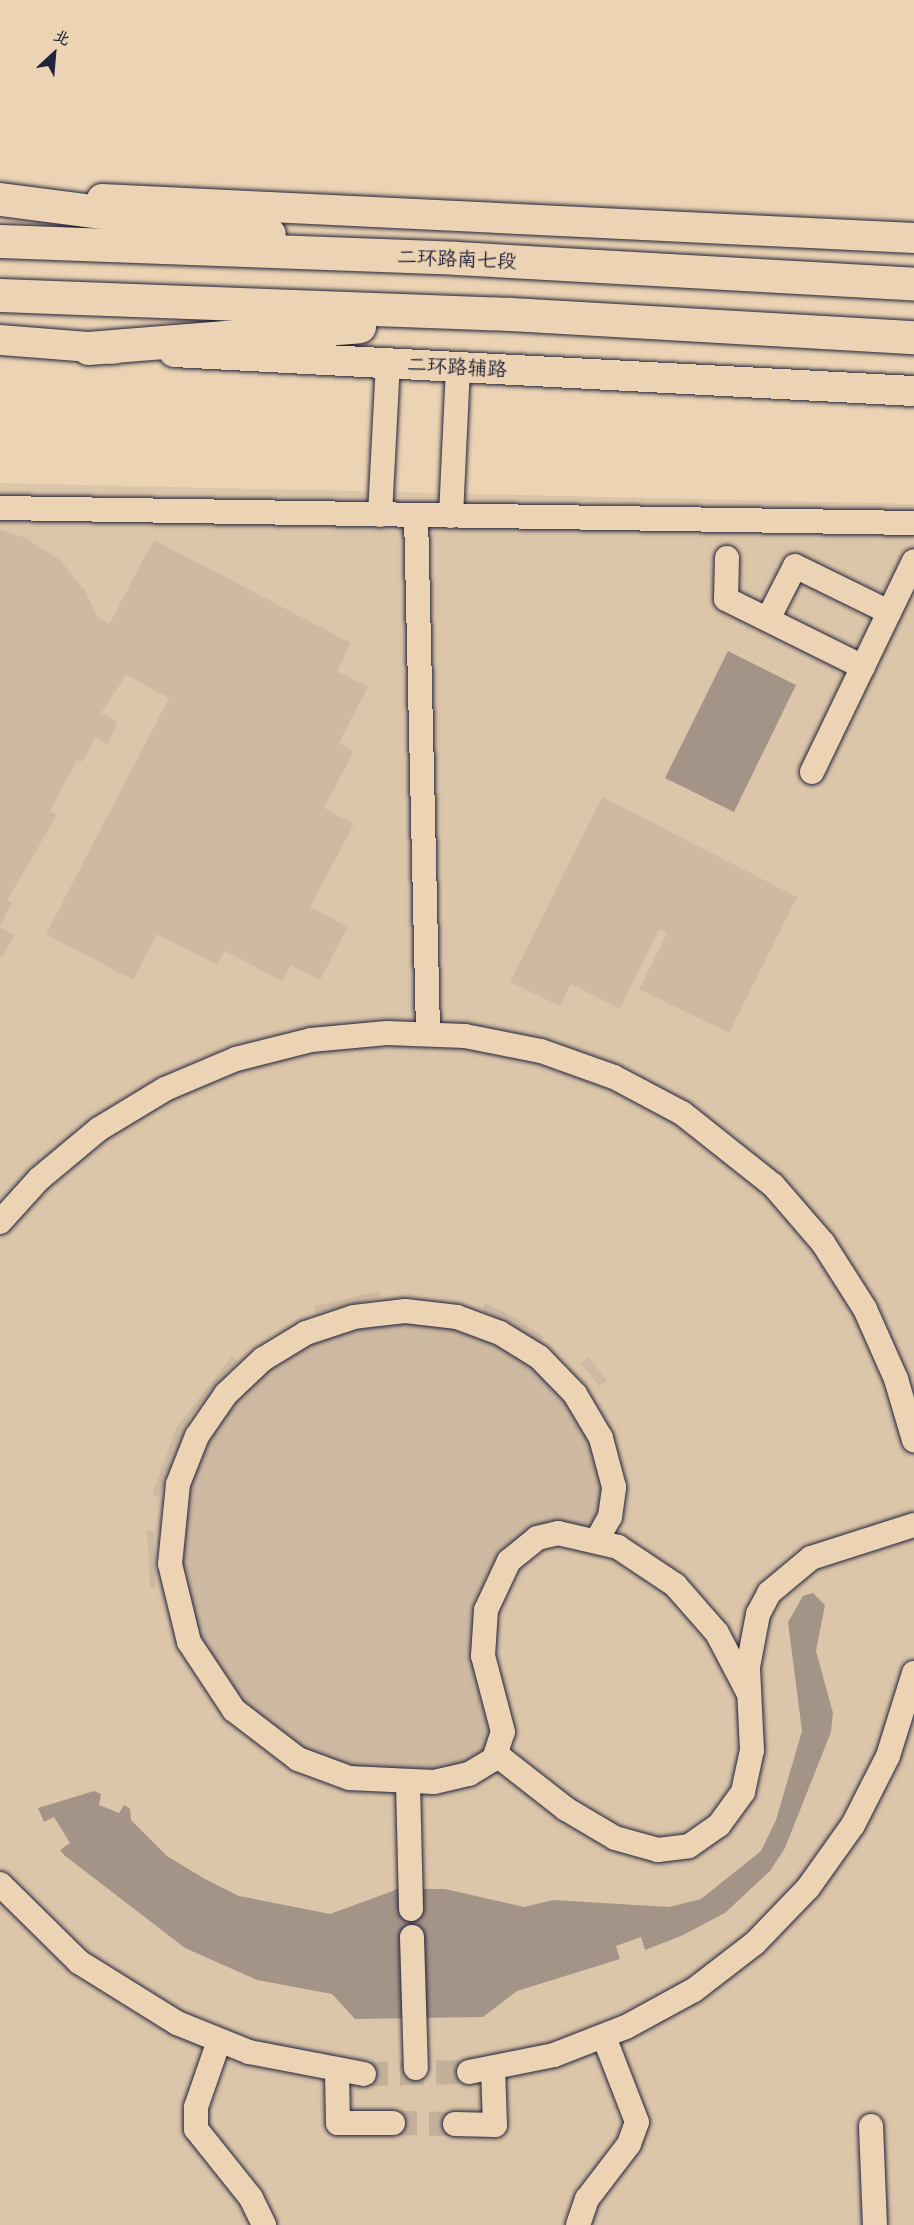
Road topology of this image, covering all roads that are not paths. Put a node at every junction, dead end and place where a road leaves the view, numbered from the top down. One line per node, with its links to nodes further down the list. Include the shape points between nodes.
1 (0, 194): 3 (main road)
2 (0, 199): 5 (highway)
3 (914, 238)
4 (0, 241): 5 (highway, 二环路南七段)
5 (456, 258): 6 (highway, 二环路南七段)
6 (914, 284)
7 (0, 295): 8 (highway)
8 (510, 314): 9 (highway); 11 (highway)
9 (914, 337)
10 (0, 340): 11 (main road, 二环路辅路)
11 (88, 348): 12 (main road, 二环路辅路)
12 (388, 363): 13 (main road, 二环路辅路); 16 (street)
13 (458, 367): 14 (main road, 二环路辅路); 18 (street)
14 (914, 391)
15 (0, 508): 16 (street)
16 (380, 515): 17 (street)
17 (416, 515): 18 (street); 26 (street)
18 (451, 516): 19 (street)
19 (914, 523)
20 (727, 558): 23 (street, via 726,599)
21 (914, 561): 22 (street)
22 (889, 612): 23 (street, via 795,566); 24 (street)
23 (768, 619): 24 (street)
24 (863, 667): 25 (street)
25 (812, 772)
26 (429, 1033): 27 (street, via 311,1040 200,1073 99,1129 39,1179); 28 (street, via 503,1042 578,1062 648,1094 714,1135 773,1185 823,1244)
27 (0, 1222)
28 (906, 1383): 29 (street)
29 (914, 1440)
30 (914, 1525): 33 (street, via 812,1558 779,1580 758,1614)
31 (597, 1540): 33 (street, via 639,1557 675,1585 728,1648); 34 (street, via 558,1533 537,1538 509,1561 492,1589 482,1631 489,1686 503,1732); 35 (street, via 610,1517 614,1487 610,1462 590,1415 539,1357 479,1324 405,1311 338,1321 284,1345 226,1394 190,1451 172,1510 170,1564 189,1642 234,1710 275,1745 349,1778)
32 (913, 1680): 39 (street, via 871,1791 808,1887 725,1967 661,2010)
33 (748, 1692): 34 (street, via 752,1750 743,1792 719,1825 674,1850 643,1847 591,1826)
34 (497, 1755): 35 (street, via 469,1774)
35 (408, 1784): 37 (street)
36 (0, 1884): 40 (street, via 50,1936 110,1985)
37 (411, 1909)
38 (412, 1937): 41 (street)
39 (604, 2037): 42 (street); 50 (street, via 638,2122 629,2144 587,2199)
40 (219, 2041): 43 (street); 49 (street, via 195,2107 196,2129 251,2198)
41 (416, 2068)
42 (493, 2068): 44 (street); 47 (street, via 495,2125)
43 (337, 2071): 45 (street); 46 (street, via 338,2123)
44 (469, 2072)
45 (364, 2074)
46 (393, 2123)
47 (455, 2124)
48 (872, 2126): 51 (street)
49 (264, 2225)
50 (578, 2225)
51 (875, 2225)

